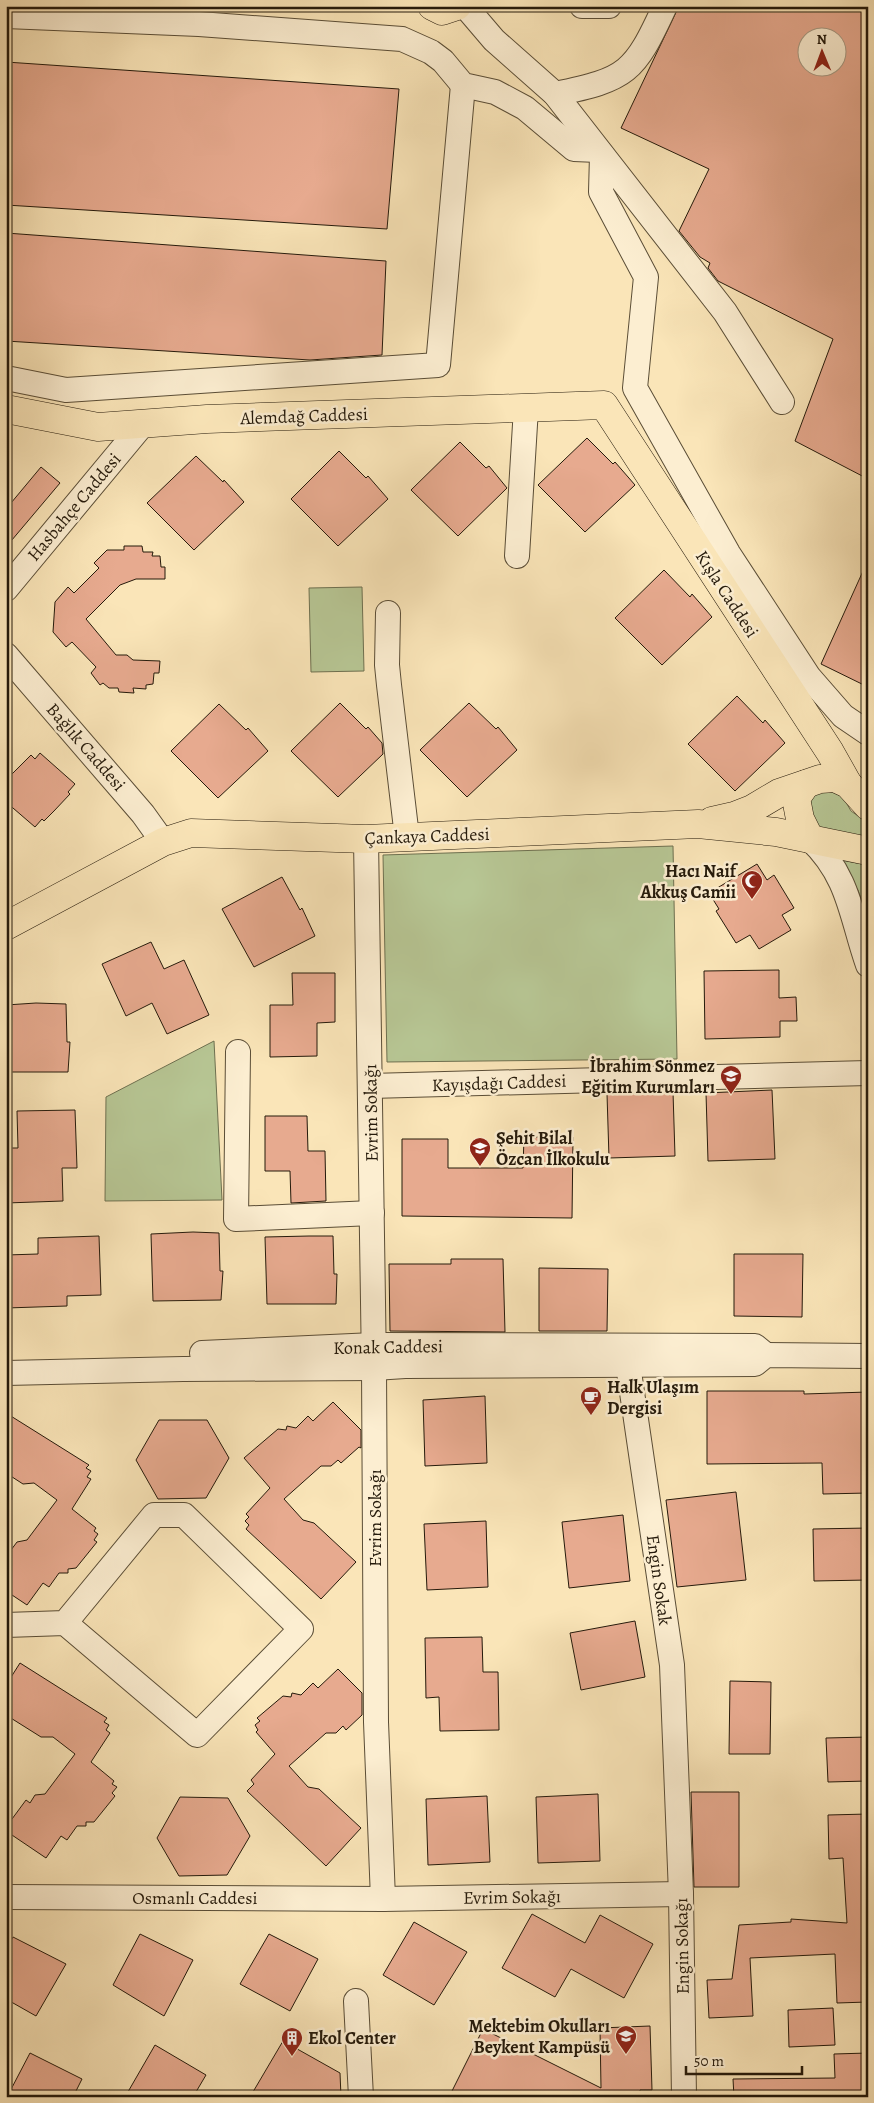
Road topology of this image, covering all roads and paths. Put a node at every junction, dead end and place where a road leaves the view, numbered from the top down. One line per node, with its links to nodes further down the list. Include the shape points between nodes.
1 (432, 6): 2 (main road, via 442,11)
2 (457, 6)
3 (465, 6): 9 (street, via 494,40)
4 (584, 6): 5 (street)
5 (609, 6)
6 (665, 6): 9 (street, via 647,45 624,72 602,84)
7 (6, 16): 8 (street, via 199,24 402,39 443,61)
8 (463, 85): 10 (street, via 495,92 526,108 574,149); 11 (street, via 438,365 66,390)
9 (555, 94): 10 (street)
10 (600, 153): 12 (street, via 725,312); 21 (street, via 601,192 646,277 635,388 728,553 809,677 843,716)
11 (6, 378)
12 (782, 402)
13 (604, 405): 14 (main road, Alemdağ Caddesi); 23 (main road, Kışla Caddesi)
14 (526, 408): 16 (main road, Alemdağ Caddesi); 17 (street)
15 (6, 409): 16 (main road, Alemdağ Caddesi, via 98,427)
16 (143, 424): 18 (street, Hasbahçe Caddesi)
17 (517, 556)
18 (6, 589)
19 (388, 613): 26 (street, via 388,679)
20 (6, 654): 29 (street, Bağlık Caddesi, via 143,814)
21 (868, 733)
22 (806, 784): 23 (main road, via 835,778); 25 (main road, via 779,792 734,816); 28 (main road, via 796,798 800,819)
23 (848, 784): 24 (main road, Kışla Caddesi)
24 (868, 806)
25 (698, 824): 26 (main road, Çankaya Caddesi); 28 (main road, Çankaya Caddesi)
26 (407, 837): 27 (main road, Çankaya Caddesi)
27 (366, 839): 29 (main road, Çankaya Caddesi, via 191,833); 35 (street, Evrim Sokağı)
28 (810, 839): 30 (main road, Çankaya Caddesi); 32 (street, via 832,864 846,894)
29 (163, 842): 31 (main road, Çankaya Caddesi)
30 (868, 851)
31 (6, 926)
32 (868, 965)
33 (238, 1052): 36 (street, via 236,1219)
34 (868, 1073): 35 (street, Kayışdağı Caddesi)
35 (370, 1086): 36 (street, Evrim Sokağı)
36 (372, 1213): 37 (street, Evrim Sokağı)
37 (374, 1345): 38 (street, Konak Caddesi, via 755,1346); 40 (street, Konak Caddesi); 42 (street, Evrim Sokağı)
38 (766, 1355): 39 (street, Konak Caddesi); 41 (street, Konak Caddesi, via 755,1364)
39 (868, 1356)
40 (6, 1360)
41 (628, 1365): 42 (street, Konak Caddesi); 46 (street, Engin Sokak, via 672,1665)
42 (374, 1368): 43 (street, Konak Caddesi); 49 (street, Evrim Sokağı, via 376,1722)
43 (6, 1373)
44 (64, 1624): 44 (street, via 197,1735 301,1629 184,1514 154,1514); 45 (street)
45 (6, 1625)
46 (678, 1796): 47 (street, Engin Sokağı)
47 (681, 1894): 49 (street, Evrim Sokağı); 52 (street, Engin Sokağı)
48 (6, 1896): 49 (street, Osmanlı Caddesi)
49 (383, 1899)
50 (356, 2001): 51 (street)
51 (361, 2097)
52 (684, 2097)

